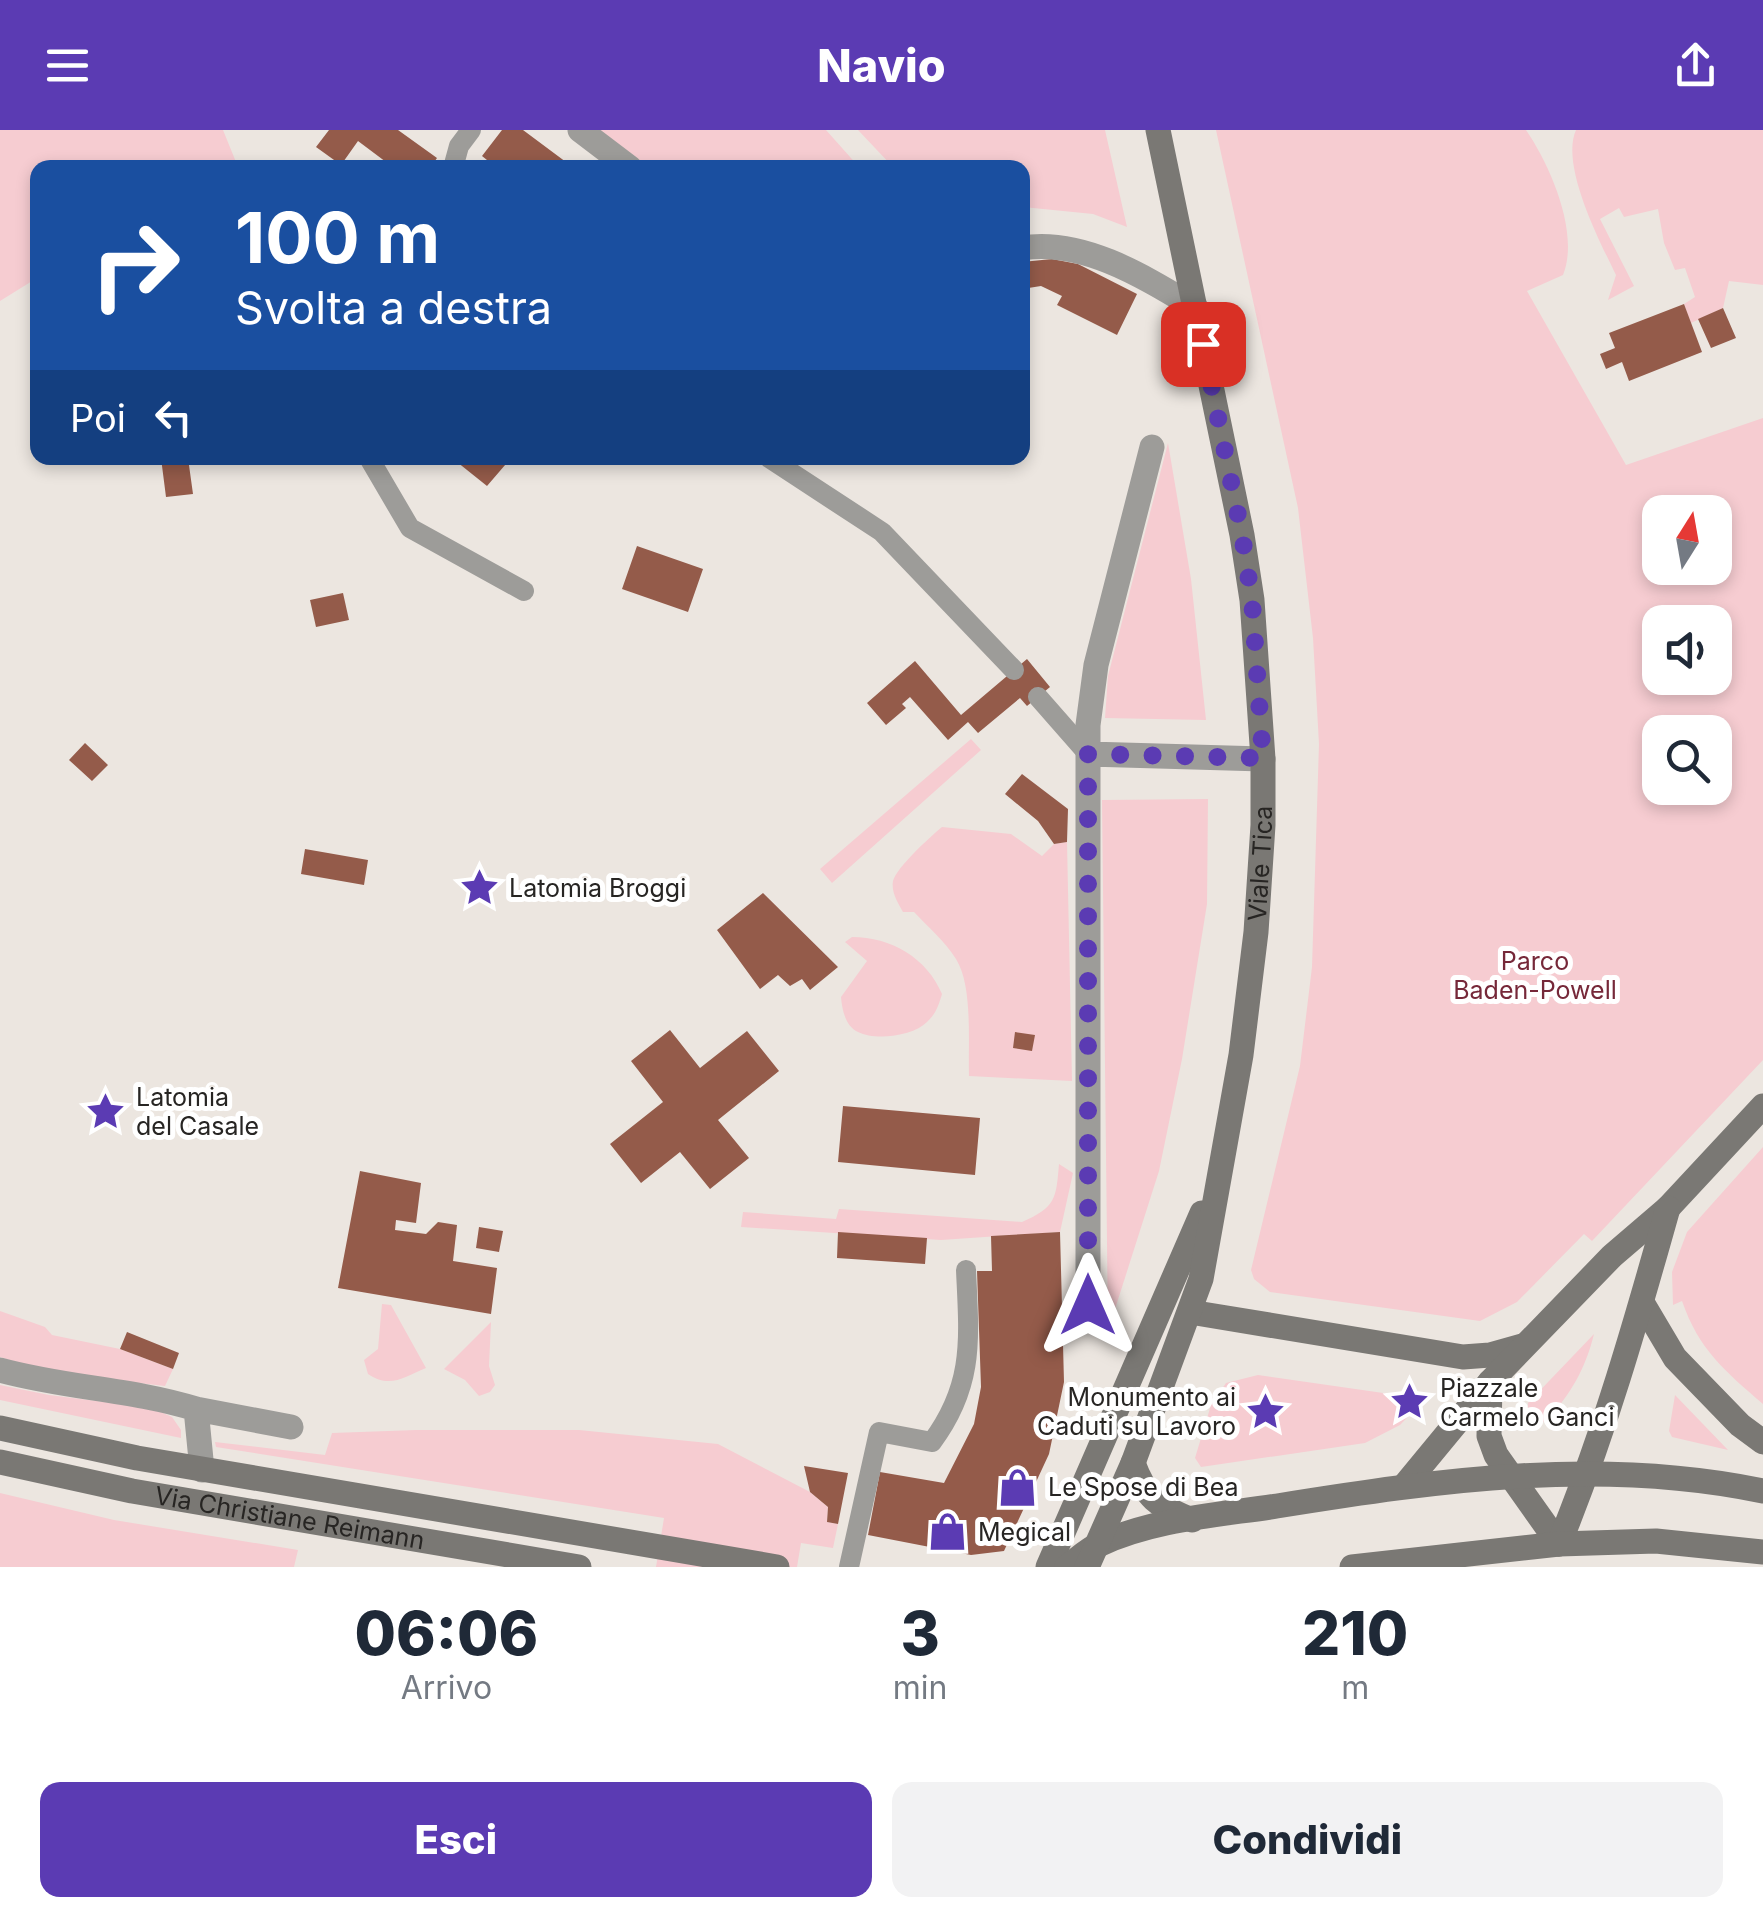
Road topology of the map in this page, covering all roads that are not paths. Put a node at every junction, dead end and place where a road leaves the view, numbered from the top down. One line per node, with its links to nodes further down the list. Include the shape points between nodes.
1 (472, 130): 4 (lane)
2 (580, 130): 5 (street)
3 (1158, 130): 7 (street, Viale Tica)
4 (455, 160)
5 (619, 160)
6 (1030, 248): 7 (street, via 1065,247)
7 (1196, 308): 15 (street, Viale Tica, via 1252,600)
8 (1152, 447): 14 (street, via 1096,666)
9 (374, 465): 11 (lane, via 410,528)
10 (779, 465): 12 (lane, via 882,532)
11 (524, 592)
12 (1014, 670)
13 (1038, 697): 14 (lane)
14 (1088, 754): 15 (street); 21 (street)
15 (1263, 758): 17 (street, Viale Tica, via 1256,932)
16 (1763, 1106): 18 (street)
17 (1216, 1181): 22 (street); 37 (street)
18 (1668, 1208): 20 (street); 23 (street)
19 (966, 1270): 44 (lane, via 970,1345 952,1414 932,1442 878,1432)
20 (1643, 1304): 29 (street, via 1675,1358); 33 (street)
21 (1088, 1305)
22 (1190, 1312): 23 (street, via 1462,1357); 31 (street)
23 (1526, 1344): 25 (street)
24 (0, 1370): 26 (street)
25 (1490, 1382): 34 (street, via 1489,1436); 35 (street)
26 (196, 1409): 28 (street); 32 (street)
27 (0, 1428): 32 (street)
28 (290, 1428)
29 (1763, 1442)
30 (0, 1462): 42 (street, Via Christiane Reimann)
31 (1133, 1463): 38 (street, via 1142,1489 1162,1508); 40 (street)
32 (202, 1470): 43 (street)
33 (1588, 1472): 34 (street); 36 (street); 39 (street)
34 (1508, 1475): 35 (street); 39 (street)
35 (1405, 1485): 38 (street)
36 (1763, 1491)
37 (1077, 1503): 40 (street); 45 (street)
38 (1192, 1520): 40 (street)
39 (1559, 1544): 41 (street, via 1656,1541); 48 (street)
40 (1092, 1556): 46 (street); 47 (street)
41 (1757, 1557)
42 (579, 1567)
43 (777, 1567)
44 (849, 1567)
45 (1048, 1567)
46 (1067, 1567)
47 (1115, 1567)
48 (1352, 1567)

